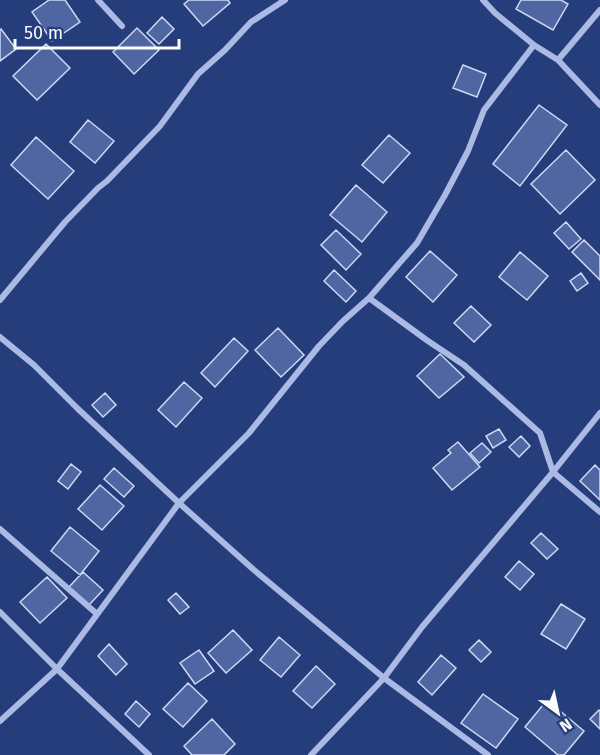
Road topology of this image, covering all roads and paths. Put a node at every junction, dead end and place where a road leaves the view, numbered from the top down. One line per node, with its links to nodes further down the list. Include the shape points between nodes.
1 (98, 0): 5 (street)
2 (285, 0): 10 (street, via 252,22 198,74 160,126 65,222)
3 (483, 0): 6 (street)
4 (600, 10): 7 (street)
5 (122, 26)
6 (534, 45): 7 (street); 9 (street, via 484,110 468,151 417,243)
7 (558, 60): 8 (street)
8 (600, 105)
9 (369, 298): 13 (street, via 464,365 540,433); 14 (street, via 319,345 249,433)
10 (0, 300)
11 (0, 337): 14 (street)
12 (600, 413): 13 (street)
13 (553, 472): 15 (street); 20 (street)
14 (179, 503): 18 (street); 20 (street)
15 (600, 512)
16 (0, 530): 18 (street)
17 (0, 612): 19 (street)
18 (97, 615): 19 (street)
19 (57, 669): 21 (street); 22 (street)
20 (384, 678): 23 (street); 24 (street)
21 (0, 721)
22 (149, 755)
23 (310, 755)
24 (488, 755)

